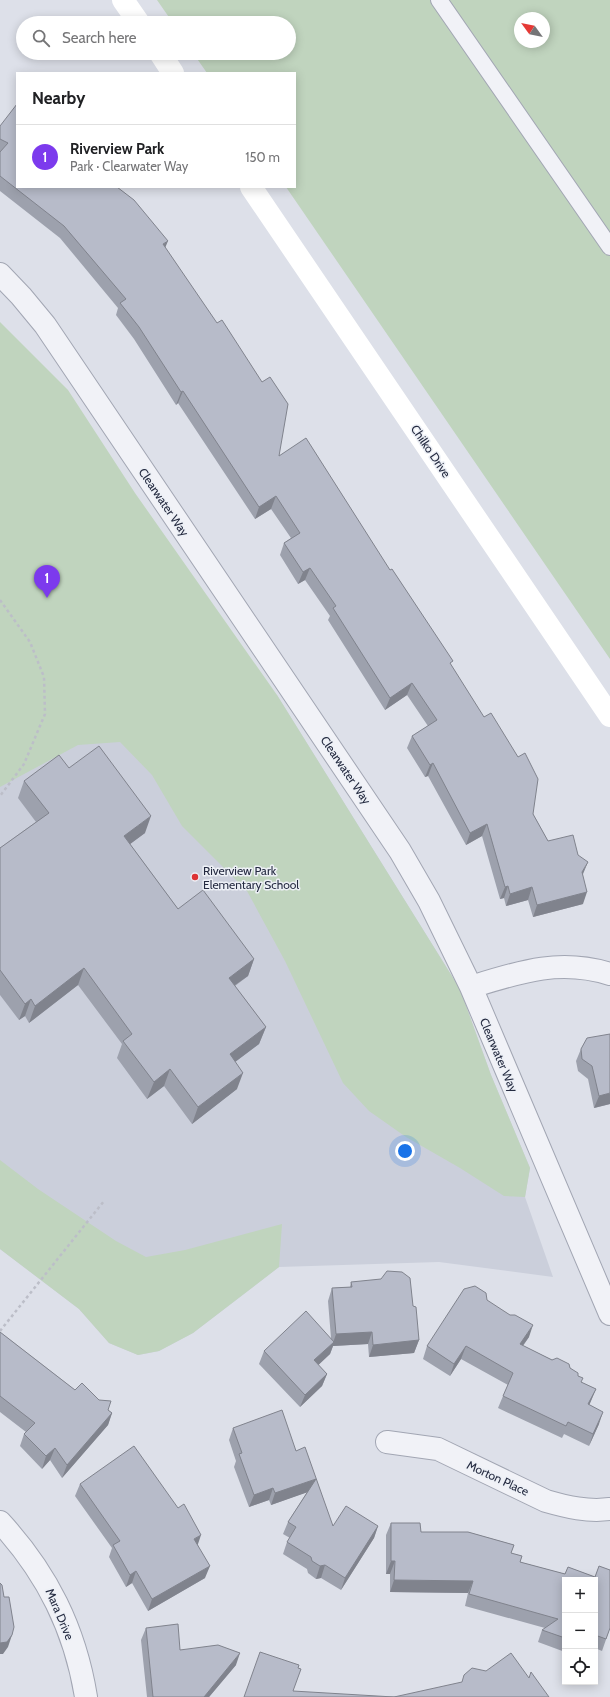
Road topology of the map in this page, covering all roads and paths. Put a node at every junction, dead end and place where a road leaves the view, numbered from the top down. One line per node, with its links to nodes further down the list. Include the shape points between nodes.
1 (124, 0): 3 (street)
2 (439, 0): 7 (lane)
3 (134, 16)
4 (165, 60): 5 (street)
5 (172, 72)
6 (252, 188): 10 (street, Chilko Drive)
7 (610, 247)
8 (0, 274): 13 (street, Clearwater Way, via 45,325 400,851 429,901)
9 (0, 600): 11 (path, via 30,642 44,677 45,714 24,764)
10 (610, 716)
11 (0, 796)
12 (610, 974): 13 (street, via 594,969 550,967 529,970)
13 (471, 987): 15 (street, Clearwater Way)
14 (104, 1201): 16 (path)
15 (610, 1314)
16 (0, 1331)
17 (387, 1442): 18 (street, Morton Place, via 438,1449 546,1501 587,1510)
18 (610, 1509)
19 (0, 1522): 20 (street, Mara Drive, via 24,1550 54,1595 73,1644)
20 (86, 1697)

